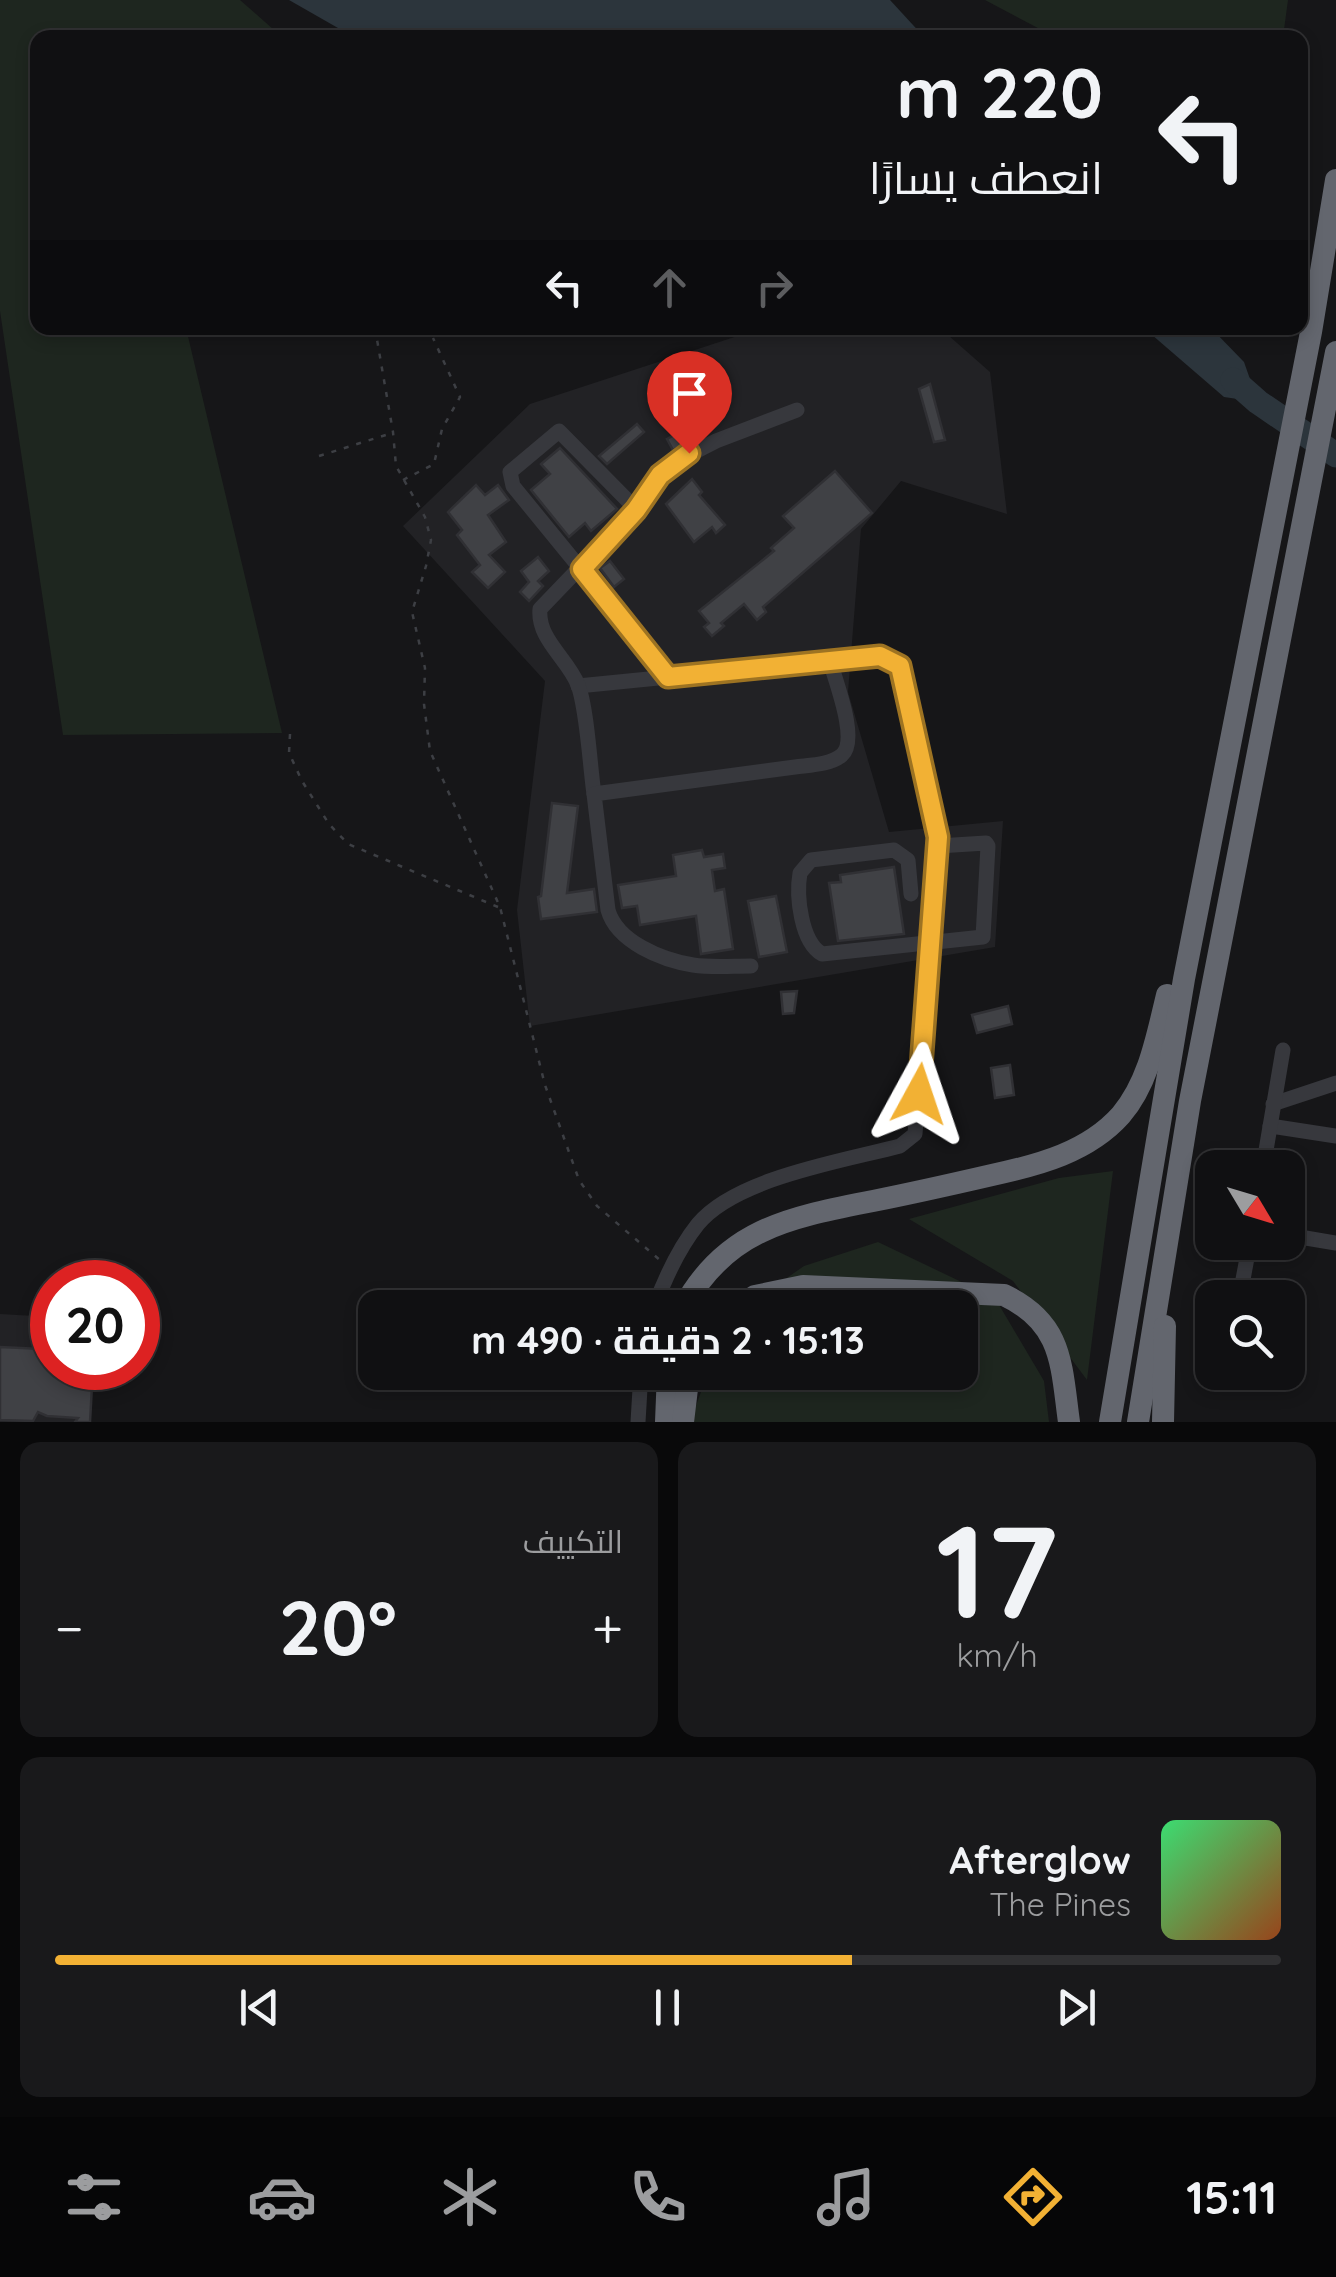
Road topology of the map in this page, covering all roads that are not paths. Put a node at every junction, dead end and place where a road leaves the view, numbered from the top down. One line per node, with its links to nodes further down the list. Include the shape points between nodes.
1 (1336, 180): 11 (highway)
2 (1336, 352): 24 (highway)
3 (797, 410): 4 (street, via 673,463)
4 (636, 510): 5 (street); 5 (street, via 559,431 510,472 513,486)
5 (582, 569): 7 (street); 8 (street, via 551,595 539,620)
6 (830, 660): 7 (street); 9 (street, via 850,733 842,755); 10 (street, via 880,656 900,666)
7 (668, 677): 8 (street)
8 (578, 686): 9 (street)
9 (594, 794): 14 (street, via 612,924 624,937 688,964)
10 (938, 846): 13 (street); 13 (street, via 988,846 985,932)
11 (1208, 858): 26 (highway, via 1147,1069 1106,1129 1031,1166 775,1224 724,1254); 37 (highway)
12 (911, 894): 13 (street, via 908,860 894,850 811,860 800,872 815,951)
13 (930, 942): 25 (street, via 915,1134 900,1146 756,1185 711,1212)
14 (751, 966)
15 (1282, 1050): 18 (street)
16 (1333, 1084): 17 (street); 18 (street)
17 (1336, 1102)
18 (1274, 1104): 19 (street)
19 (1270, 1126): 20 (street); 21 (street)
20 (1336, 1136)
21 (1265, 1150)
22 (1305, 1238): 23 (street)
23 (1336, 1243)
24 (1164, 1255): 38 (highway); 39 (highway)
25 (661, 1290)
26 (694, 1290)
27 (784, 1290): 28 (highway)
28 (892, 1290)
29 (978, 1294): 36 (highway, via 1004,1295 1034,1313 1056,1342)
30 (640, 1390): 33 (street)
31 (667, 1390): 34 (highway)
32 (687, 1390): 35 (highway)
33 (638, 1422)
34 (666, 1422)
35 (683, 1422)
36 (1069, 1422)
37 (1110, 1422)
38 (1138, 1422)
39 (1163, 1422)

